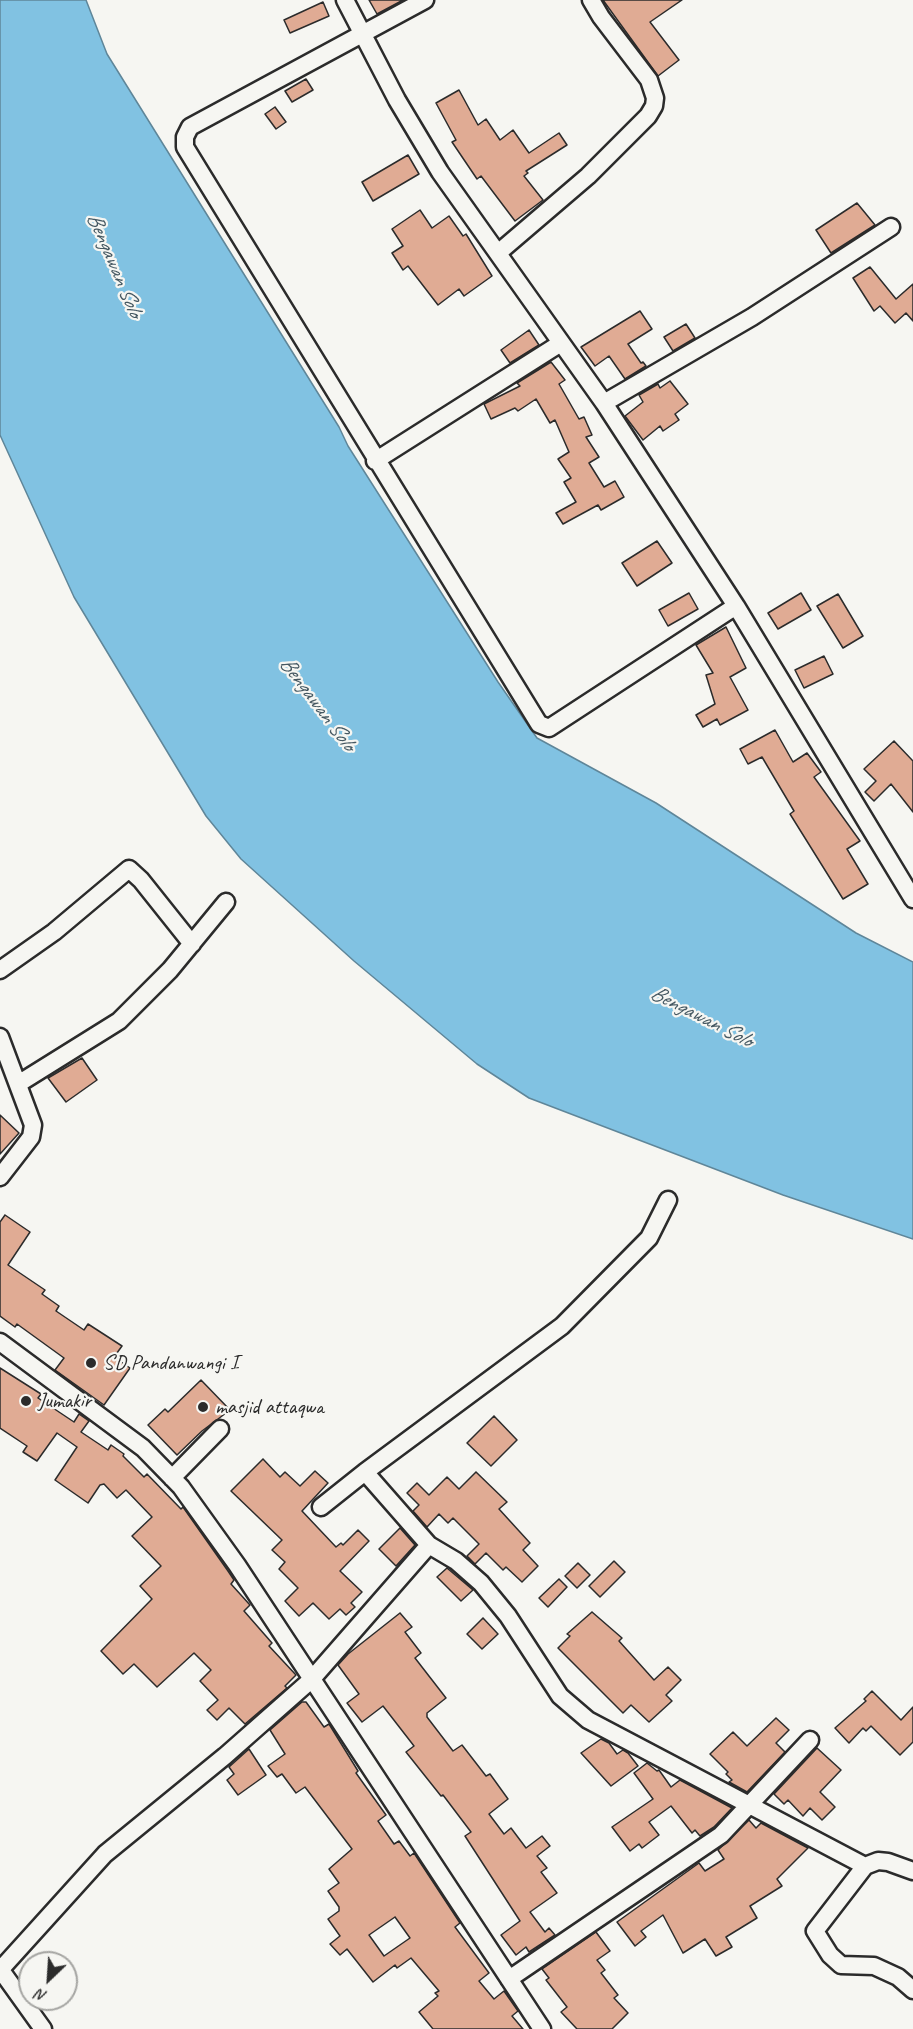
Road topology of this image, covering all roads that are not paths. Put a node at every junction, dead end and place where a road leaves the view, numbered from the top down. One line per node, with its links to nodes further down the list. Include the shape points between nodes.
1 (345, 0): 4 (street)
2 (425, 0): 4 (street)
3 (591, 0): 6 (street, via 649,80 656,98 654,106 588,176)
4 (361, 34): 6 (street, via 440,172); 9 (street, via 190,127 185,147)
5 (891, 227): 8 (street, via 752,317)
6 (498, 253): 7 (street)
7 (561, 343): 8 (street); 9 (street)
8 (604, 403): 10 (street)
9 (375, 461): 10 (street, via 544,728 553,726)
10 (736, 606): 11 (street)
11 (913, 899)
12 (226, 902): 13 (street)
13 (192, 944): 14 (street, via 129,870 54,932); 16 (street, via 119,1021)
14 (0, 970)
15 (0, 1037): 16 (street)
16 (18, 1084): 17 (street, via 33,1125 32,1137)
17 (0, 1177)
18 (668, 1200): 21 (street, via 650,1238 562,1326)
19 (0, 1342): 22 (street, via 143,1448)
20 (220, 1429): 22 (street)
21 (365, 1472): 23 (street); 24 (street)
22 (172, 1478): 25 (street, via 237,1565)
23 (321, 1507)
24 (429, 1545): 25 (street); 27 (street, via 456,1561 480,1583 508,1616 548,1680 577,1712)
25 (311, 1680): 30 (street, via 105,1854); 31 (street)
26 (810, 1740): 27 (street)
27 (750, 1804): 28 (street); 31 (street, via 703,1848)
28 (865, 1866): 29 (street, via 888,1862); 32 (street, via 818,1925 816,1936 841,1965 874,1966 898,1977)
29 (913, 1871)
30 (0, 1969): 33 (street)
31 (509, 1978): 34 (street)
32 (913, 1990)
33 (43, 2029)
34 (542, 2029)

